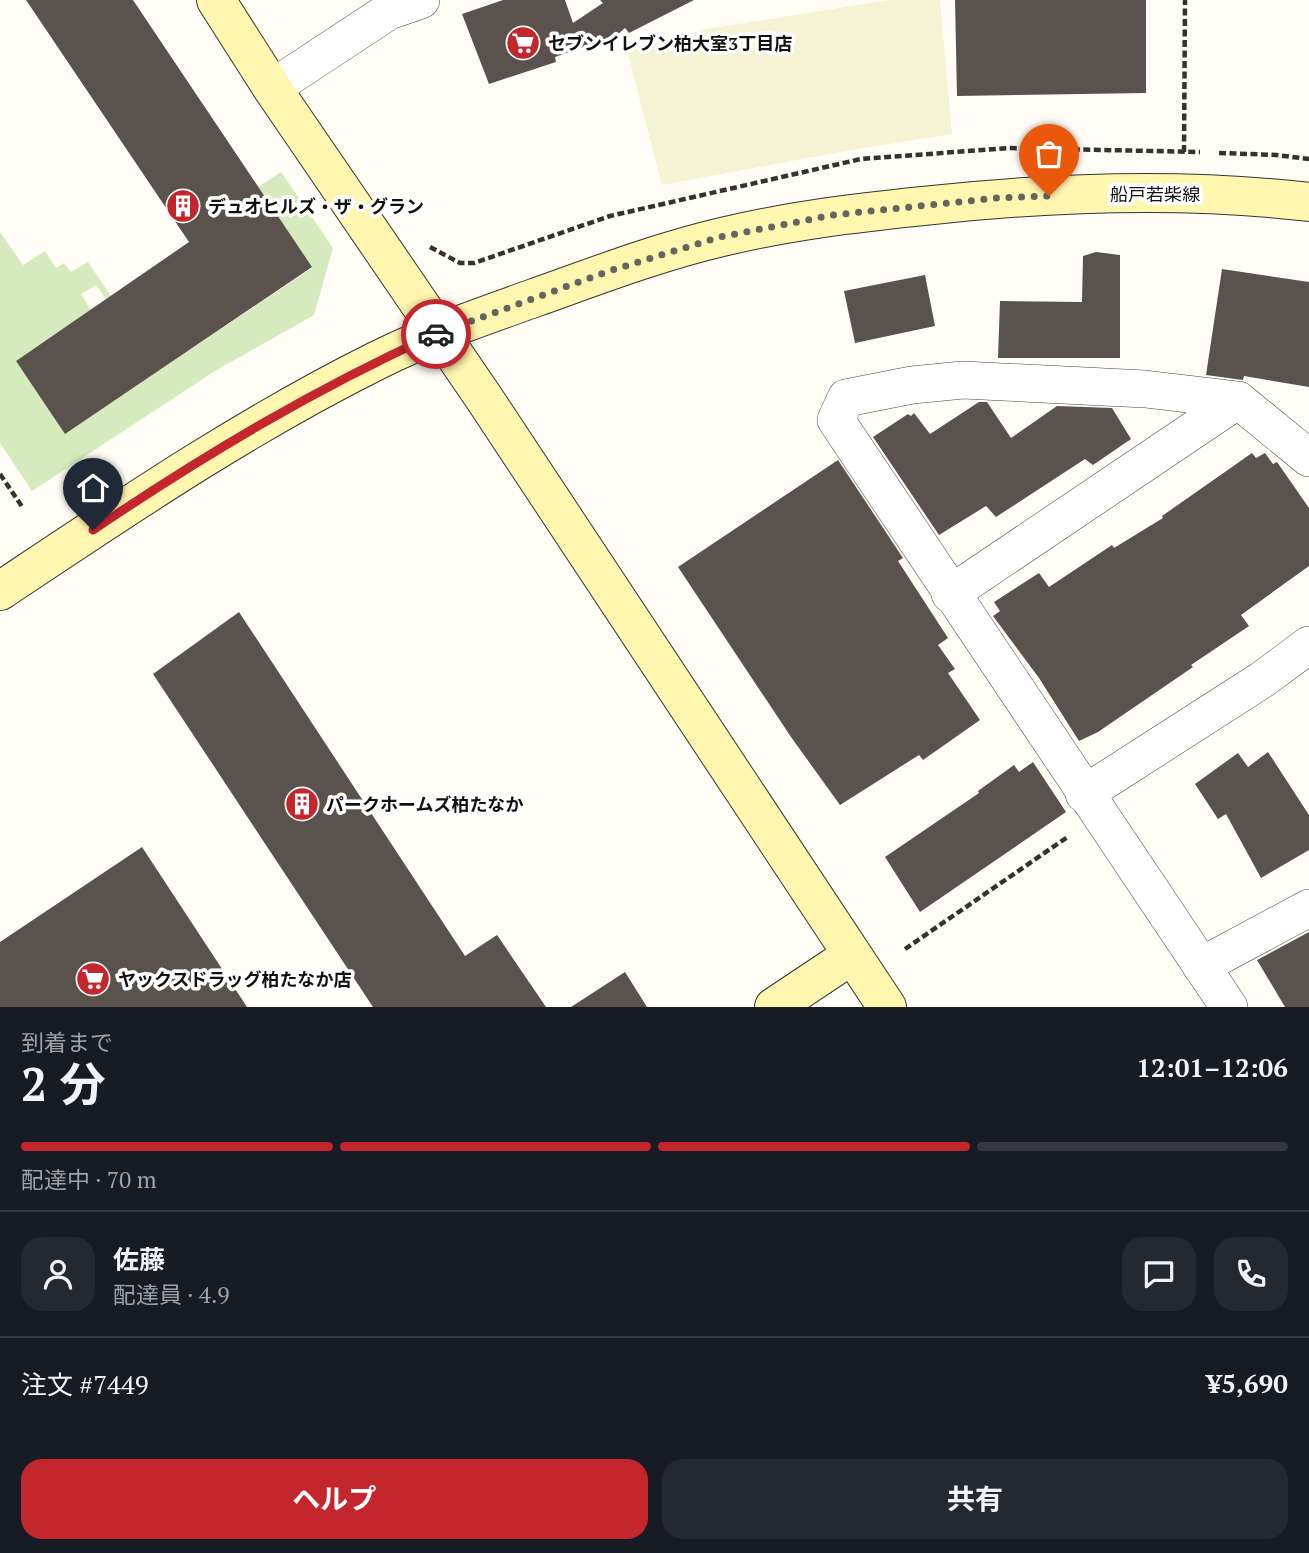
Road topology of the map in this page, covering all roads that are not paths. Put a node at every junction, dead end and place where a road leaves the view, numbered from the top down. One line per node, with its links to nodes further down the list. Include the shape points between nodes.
1 (216, 0): 3 (street)
2 (421, 0): 3 (street, via 389,10)
3 (272, 88): 5 (street)
4 (1309, 202): 5 (street, 船戸若柴線, via 1136,193 997,198 833,215 720,237)
5 (440, 332): 8 (street, 船戸若柴線, via 306,397 220,447); 13 (street)
6 (1238, 400): 7 (street); 9 (street); 9 (street, via 1145,389 963,380 846,398 836,420)
7 (1309, 458)
8 (0, 591)
9 (950, 594): 11 (street)
10 (1309, 645): 11 (street)
11 (1091, 805): 14 (street)
12 (1309, 908): 14 (street)
13 (852, 955): 15 (street); 16 (street)
14 (1201, 966): 17 (street)
15 (774, 1007)
16 (887, 1007)
17 (1228, 1007)

